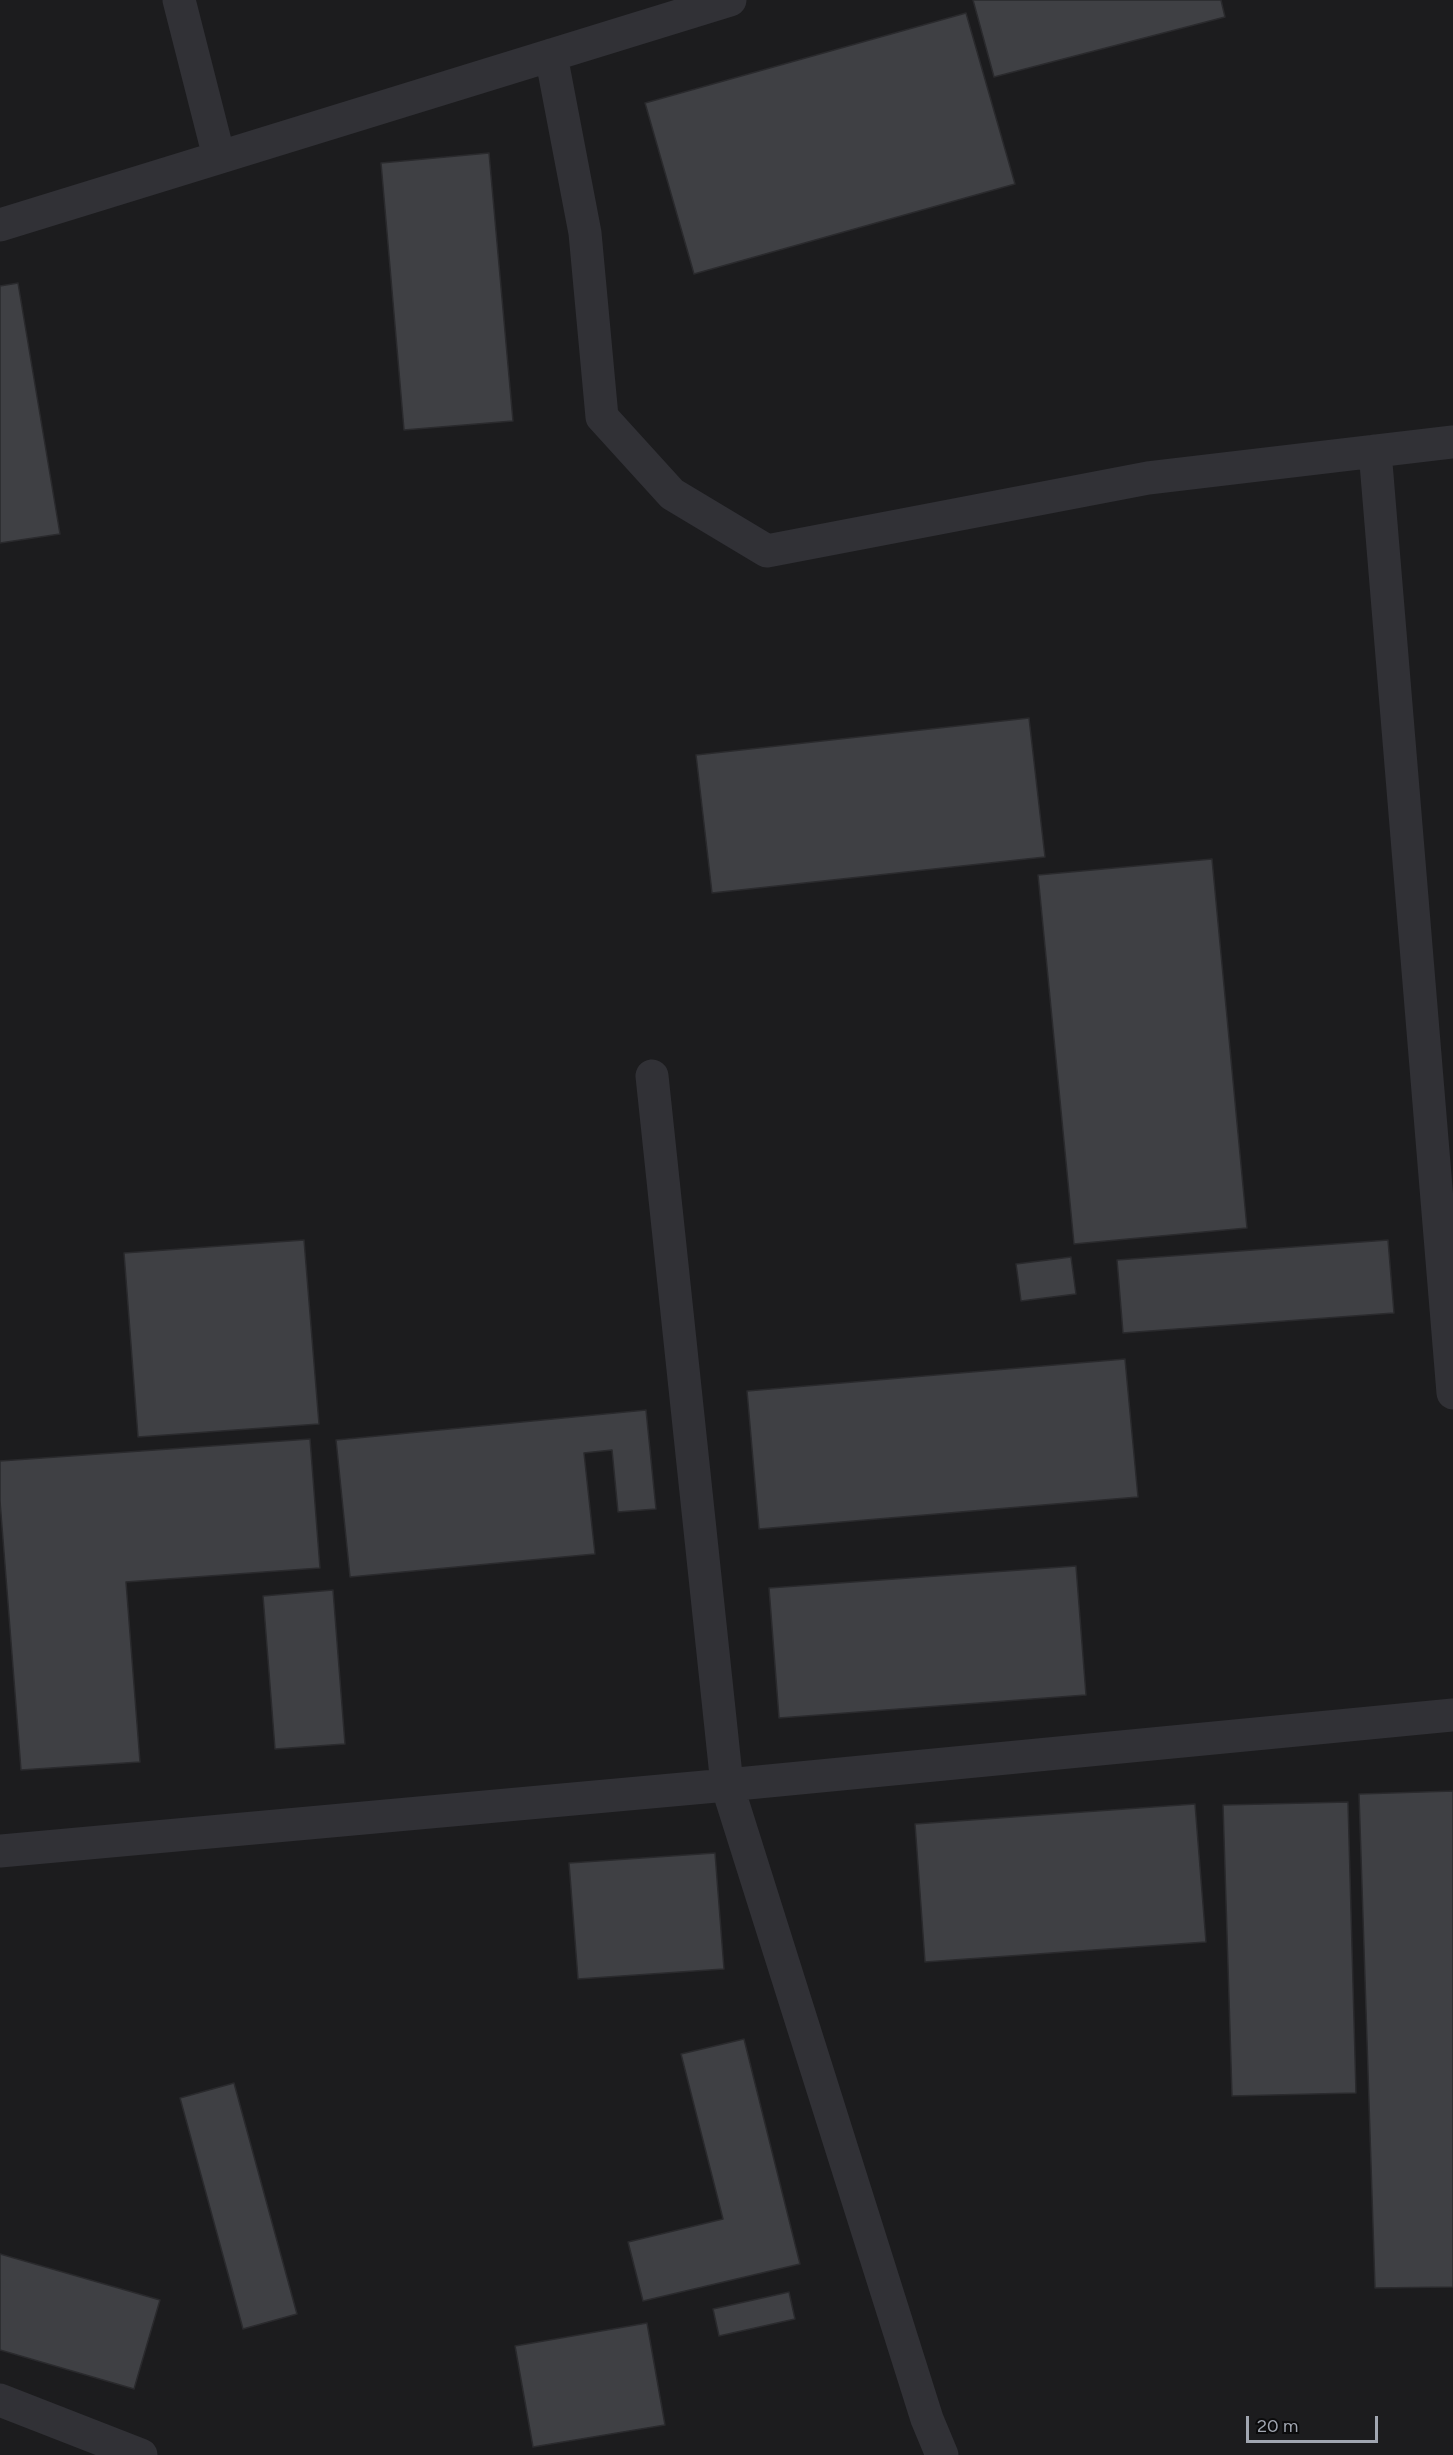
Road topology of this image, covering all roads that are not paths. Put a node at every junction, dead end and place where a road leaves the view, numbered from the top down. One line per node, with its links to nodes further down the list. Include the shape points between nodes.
1 (179, 0): 4 (street)
2 (730, 0): 3 (street)
3 (551, 55): 4 (street); 7 (street, via 585,233 602,417 672,494 767,551 1148,478)
4 (219, 157): 5 (street)
5 (0, 225)
6 (1453, 442): 7 (street)
7 (1375, 451): 9 (street)
8 (652, 1076): 11 (street)
9 (1453, 1393)
10 (1453, 1715): 11 (street)
11 (727, 1785): 12 (street); 15 (street, via 927,2419)
12 (0, 1851)
13 (0, 2400): 14 (street)
14 (141, 2455)
15 (942, 2455)

